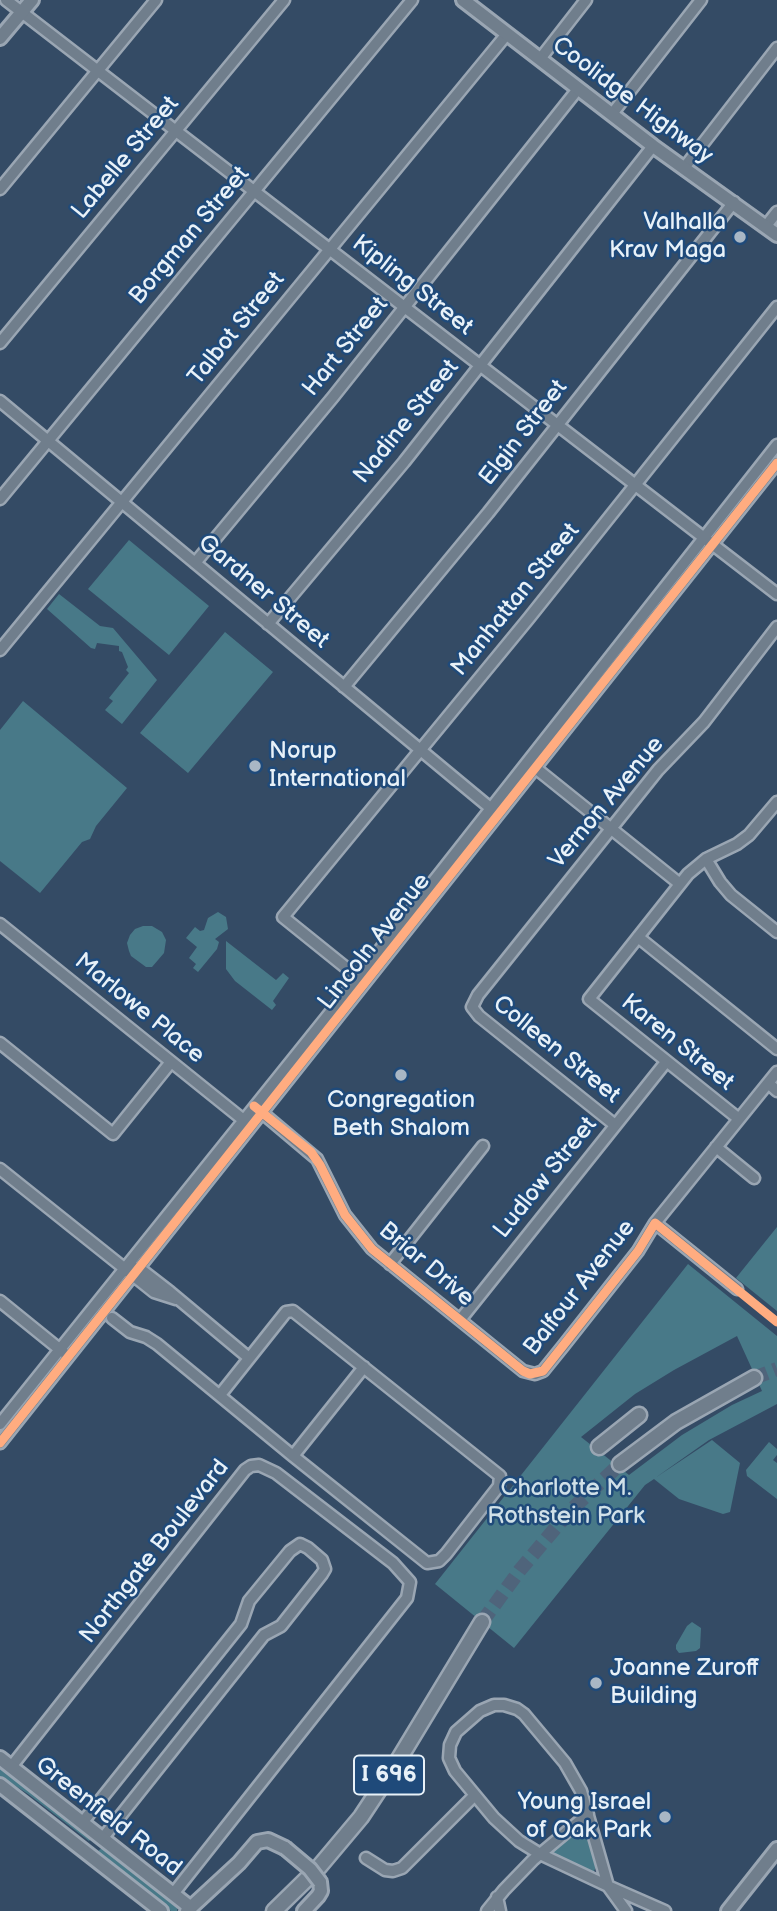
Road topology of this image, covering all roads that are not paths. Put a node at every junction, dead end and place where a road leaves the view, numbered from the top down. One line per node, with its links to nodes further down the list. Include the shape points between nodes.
1 (6, 0): 9 (street, Kipling Street)
2 (32, 0): 9 (main road)
3 (156, 0): 14 (street)
4 (284, 0): 17 (street, Labelle Street)
5 (412, 0): 21 (street, Borgman Street)
6 (463, 0): 10 (main road, Coolidge Highway)
7 (586, 0): 13 (street)
8 (701, 0): 16 (street)
9 (21, 12): 11 (main road); 14 (street, Kipling Street)
10 (507, 34): 13 (main road, Coolidge Highway); 26 (street, Talbot Street)
11 (0, 38)
12 (777, 48): 19 (street)
13 (540, 59): 15 (main road, Coolidge Highway)
14 (97, 71): 17 (street, Kipling Street); 20 (street)
15 (578, 89): 16 (main road, Coolidge Highway); 27 (street, Hart Street)
16 (612, 114): 18 (main road, Coolidge Highway)
17 (175, 131): 21 (street, Kipling Street); 29 (street, Labelle Street)
18 (653, 146): 19 (main road, Coolidge Highway); 30 (street, Nadine Street)
19 (684, 168): 22 (main road, Coolidge Highway)
20 (0, 189)
21 (254, 191): 26 (street, Kipling Street); 33 (street, Borgman Street)
22 (734, 202): 24 (main road, Coolidge Highway); 32 (street, Elgin Street)
23 (777, 212): 24 (street)
24 (766, 226): 25 (main road, Coolidge Highway)
25 (777, 234)
26 (330, 249): 27 (street, Kipling Street); 38 (street, Talbot Street)
27 (405, 307): 30 (street, Kipling Street); 41 (street, Hart Street)
28 (777, 307): 36 (street, Manhattan Street)
29 (0, 344)
30 (480, 365): 32 (street, Kipling Street); 43 (street, Nadine Street)
31 (0, 401): 33 (street, Gardner Street)
32 (558, 425): 36 (street, Kipling Street); 46 (street, Elgin Street)
33 (48, 441): 37 (street, Borgman Street); 38 (street, Gardner Street)
34 (777, 445): 39 (street, Lincoln Avenue)
35 (777, 463): 40 (street, Lincoln Avenue)
36 (636, 484): 39 (street, Kipling Street); 47 (street, Manhattan Street)
37 (0, 499)
38 (122, 503): 41 (street, Gardner Street); 45 (street, Talbot Street)
39 (704, 537): 40 (street, Kipling Street); 48 (street, Lincoln Avenue)
40 (713, 543): 42 (street, Kipling Street); 48 (street, Lincoln Avenue)
41 (195, 563): 43 (street, Gardner Street)
42 (777, 594)
43 (268, 624): 46 (street, Gardner Street)
44 (777, 627): 51 (street, Vernon Avenue, via 704,722)
45 (0, 650)
46 (344, 687): 47 (street, Gardner Street)
47 (421, 750): 50 (street, Gardner Street); 57 (street, Manhattan Street, via 283,917)
48 (532, 766): 50 (street, Lincoln Avenue); 51 (street)
49 (777, 802): 52 (street, via 749,835)
50 (495, 812): 57 (street, Lincoln Avenue)
51 (611, 829): 53 (street); 58 (street, Vernon Avenue)
52 (706, 859): 53 (street); 55 (street, via 725,889)
53 (680, 884): 56 (street)
54 (0, 924): 61 (street, Marlowe Place)
55 (777, 932)
56 (638, 937): 60 (street); 62 (street, Karen Street, via 589,999)
57 (362, 981): 66 (street, Lincoln Avenue)
58 (472, 1007): 69 (street, Colleen Street)
59 (0, 1043): 61 (street, via 113,1134)
60 (777, 1049)
61 (171, 1062): 68 (street, Marlowe Place)
62 (666, 1062): 67 (street, Karen Street); 69 (street, Ludlow Street)
63 (777, 1072): 64 (street, Balfour Avenue)
64 (768, 1083): 65 (street); 67 (street, Balfour Avenue)
65 (777, 1091)
66 (259, 1110): 68 (street, Lincoln Avenue); 75 (street, Briar Drive, via 311,1152 345,1215)
67 (739, 1119): 71 (street, Balfour Avenue)
68 (248, 1123): 76 (street, Lincoln Avenue); 77 (street, Lincoln Avenue)
69 (615, 1125): 81 (street, Ludlow Street)
70 (483, 1146): 75 (street)
71 (716, 1147): 73 (street); 74 (street, Balfour Avenue)
72 (0, 1169): 76 (street)
73 (754, 1178)
74 (655, 1223): 78 (street); 86 (street, Balfour Avenue, via 543,1371)
75 (390, 1264): 81 (street, Briar Drive)
76 (124, 1268): 77 (street); 82 (street, Lincoln Avenue)
77 (136, 1272): 83 (street, Lincoln Avenue); 84 (street, via 153,1292 176,1299)
78 (737, 1289)
79 (0, 1301): 82 (street)
80 (112, 1318): 88 (street, via 157,1344)
81 (460, 1320): 86 (street, Briar Drive, via 523,1371)
82 (59, 1349): 83 (street); 90 (street, Lincoln Avenue)
83 (69, 1357): 91 (street, Lincoln Avenue)
84 (249, 1358): 85 (street, via 286,1312 293,1311); 88 (street)
85 (364, 1367): 93 (street); 93 (street, via 500,1476 499,1486 468,1526 439,1560 427,1563)
86 (535, 1374)
87 (754, 1378): 94 (highway, via 676,1422)
88 (220, 1395): 93 (street)
89 (639, 1415): 92 (highway)
90 (0, 1424)
91 (0, 1443)
92 (599, 1447)
93 (293, 1456)
94 (620, 1464)
95 (482, 1622): 112 (highway, I 696, via 361,1817)
96 (0, 1758): 97 (main road, Greenfield Road)
97 (11, 1767): 101 (main road, Greenfield Road); 108 (street, Northgate Boulevard, via 251,1466 276,1473 393,1563 410,1582 407,1598)
98 (0, 1785): 102 (main road, Greenfield Road)
99 (475, 1795): 100 (street, via 451,1764 449,1752 456,1732 480,1711 494,1705 512,1707 524,1714 561,1758); 105 (street, via 503,1827); 106 (street, via 402,1868 384,1870)
100 (588, 1814): 105 (street); 107 (street)
101 (82, 1823): 103 (main road, Greenfield Road); 103 (street, via 241,1624 249,1601 290,1551 300,1544 307,1548 322,1560 322,1574 281,1626 264,1635)
102 (66, 1836): 103 (main road, via 93,1846); 111 (main road, Greenfield Road)
103 (103, 1839): 108 (main road, Greenfield Road)
104 (777, 1849): 118 (main road)
105 (540, 1854): 107 (street); 109 (street)
106 (366, 1858)
107 (608, 1885): 116 (street); 117 (street)
108 (173, 1894): 110 (main road, Greenfield Road)
109 (497, 1897): 114 (street); 115 (street)
110 (189, 1909): 113 (main road, bridge, via 257,1842 268,1840 285,1848 320,1882 321,1891)
111 (161, 1911)
112 (274, 1911)
113 (304, 1911)
114 (486, 1911)
115 (500, 1911)
116 (626, 1911)
117 (665, 1911)
118 (728, 1911)

